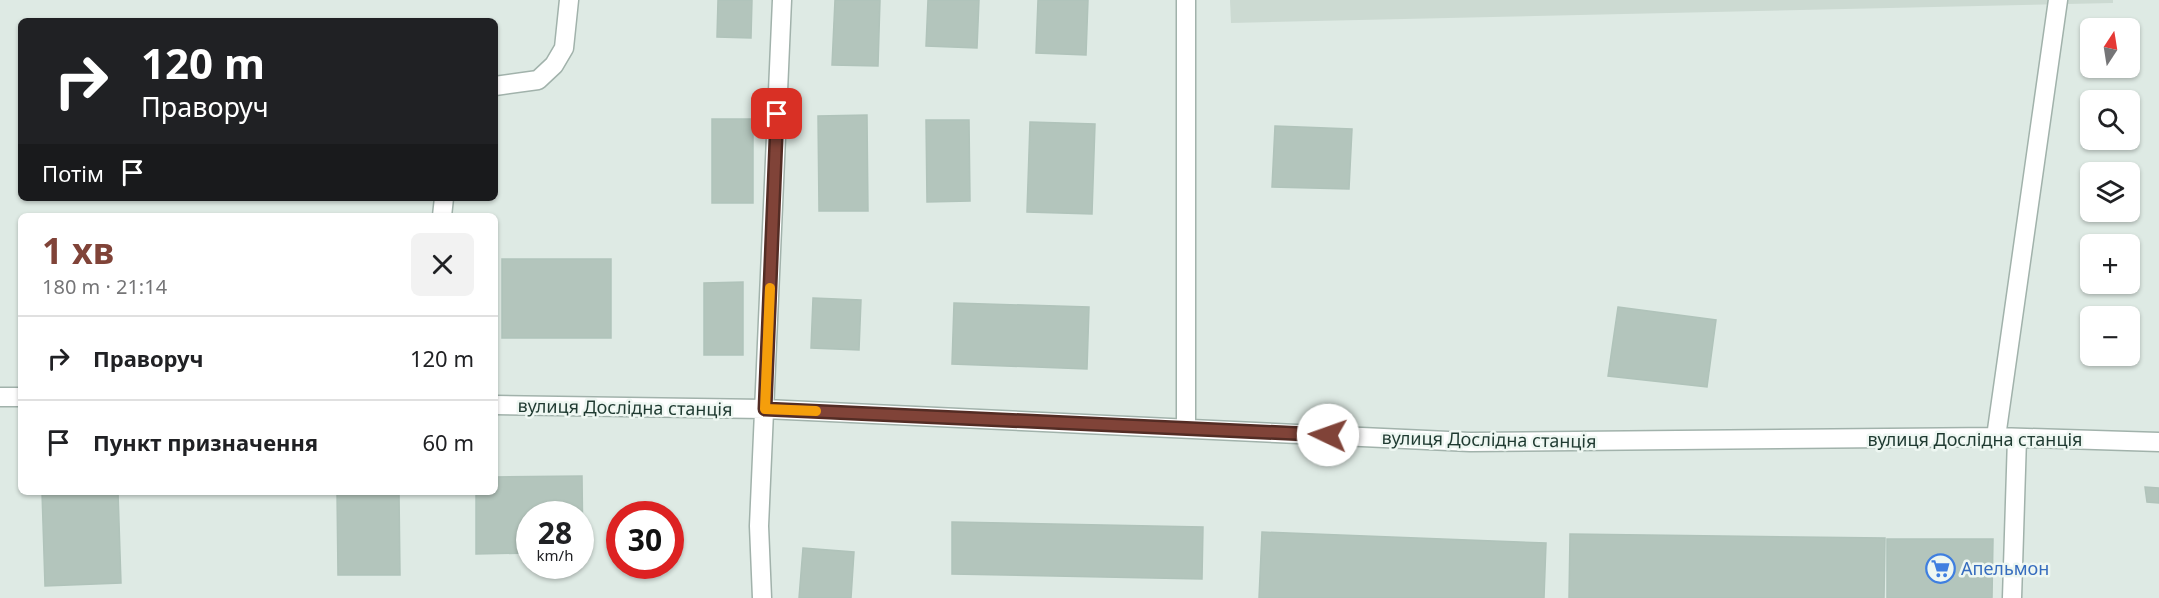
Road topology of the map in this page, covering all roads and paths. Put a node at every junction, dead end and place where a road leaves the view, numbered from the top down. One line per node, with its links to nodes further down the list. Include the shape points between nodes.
1 (568, 0): 5 (street, via 564,48 554,65 538,80)
2 (782, 0): 9 (street)
3 (1186, 0): 10 (street)
4 (2058, 0): 11 (street)
5 (498, 86)
6 (0, 397): 7 (street)
7 (18, 397)
8 (498, 405): 9 (street, вулиця Дослідна станція)
9 (765, 409): 10 (street, вулиця Дослідна станція); 14 (street, via 759,526)
10 (1186, 428): 11 (street, вулиця Дослідна станція, via 1470,442)
11 (1996, 437): 12 (street, вулиця Дослідна станція)
12 (2017, 438): 13 (street, вулиця Дослідна станція); 15 (street)
13 (2159, 442)
14 (762, 598)
15 (2012, 598)

